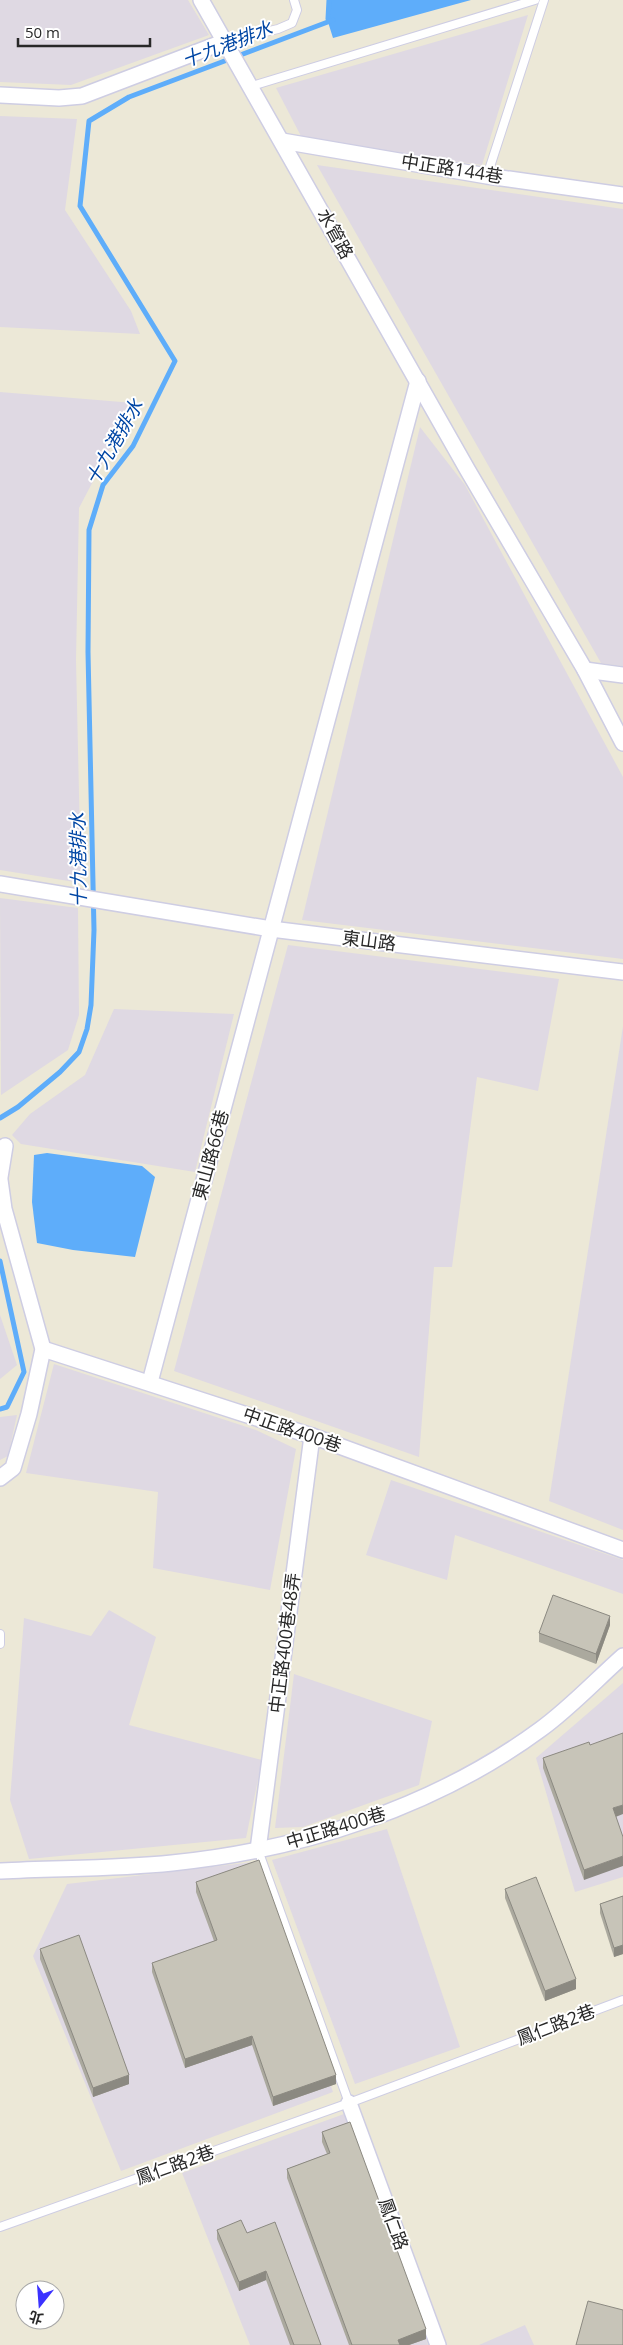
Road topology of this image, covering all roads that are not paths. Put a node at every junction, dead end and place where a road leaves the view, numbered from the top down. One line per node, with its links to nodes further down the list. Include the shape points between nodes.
1 (201, 0): 5 (street, 水管路)
2 (294, 0): 5 (lane, via 297,10 292,23)
3 (535, 0): 6 (lane)
4 (544, 0): 9 (lane)
5 (228, 45): 6 (street, 水管路); 7 (street, via 82,96)
6 (252, 86): 8 (street, 水管路)
7 (0, 95)
8 (282, 141): 9 (street, 中正路144巷); 11 (street, 水管路)
9 (487, 176): 10 (street, 中正路144巷)
10 (623, 195)
11 (418, 381): 12 (street, 水管路); 16 (street, 東山路66巷)
12 (585, 670): 13 (street); 14 (street, 水管路)
13 (623, 675)
14 (623, 743)
15 (0, 884): 16 (street, 東山路)
16 (271, 929): 17 (street, 東山路); 21 (street, 東山路66巷)
17 (623, 972)
18 (6, 1146): 19 (street)
19 (0, 1178): 20 (street, via 4,1210)
20 (43, 1349): 21 (street, 中正路400巷); 23 (street, via 13,1468)
21 (150, 1382): 22 (street, 中正路400巷)
22 (312, 1436): 24 (street, 中正路400巷); 28 (street, 中正路400巷48弄)
23 (0, 1478)
24 (623, 1550)
25 (0, 1634): 26 (lane)
26 (0, 1644)
27 (623, 1656): 28 (street, 中正路400巷, via 542,1729 460,1780 379,1818)
28 (258, 1850): 29 (street, 中正路400巷, via 171,1863); 31 (lane)
29 (0, 1868)
30 (623, 2000): 31 (lane, 鳳仁路2巷)
31 (349, 2103): 32 (lane, 鳳仁路2巷); 33 (street, 鳳仁路)
32 (0, 2227)
33 (438, 2345)

